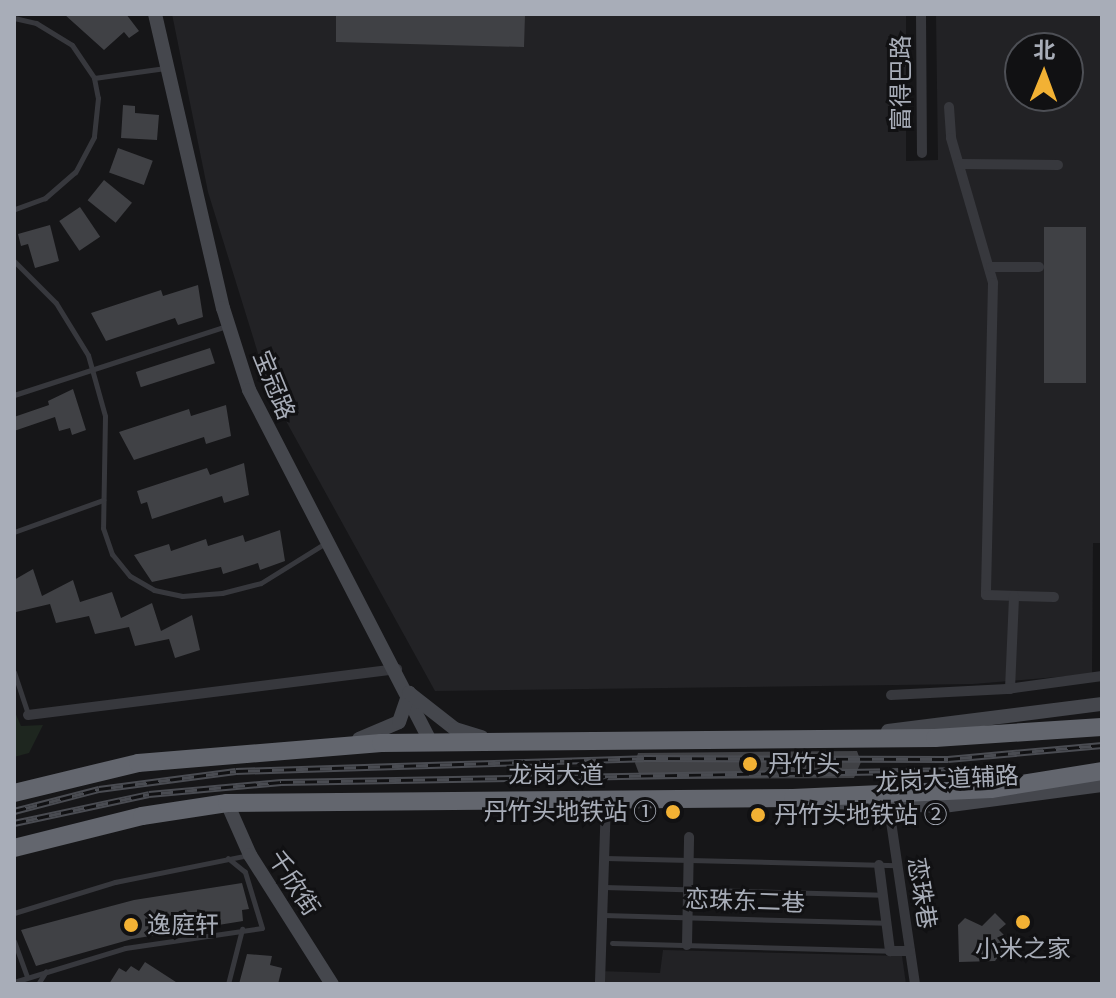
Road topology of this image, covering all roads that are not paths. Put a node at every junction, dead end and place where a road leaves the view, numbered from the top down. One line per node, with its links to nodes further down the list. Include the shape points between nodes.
1 (155, 14): 4 (street, 宝冠路)
2 (921, 14): 7 (street, 富得巴路)
3 (14, 18): 5 (lane, via 55,32 85,60)
4 (166, 68): 5 (lane); 14 (street, 宝冠路)
5 (94, 78): 10 (lane, via 98,118 86,156 62,187)
6 (949, 107): 8 (street)
7 (922, 153)
8 (959, 164): 9 (street); 12 (street)
9 (1058, 165)
10 (14, 209)
11 (14, 261): 15 (lane, via 56,303)
12 (991, 267): 13 (street); 20 (street, via 986,595)
13 (1039, 267)
14 (228, 325): 15 (lane); 19 (street, 宝冠路, via 272,438)
15 (94, 369): 16 (lane); 17 (lane, via 105,416)
16 (14, 395)
17 (103, 500): 18 (lane); 19 (lane, via 103,528 112,554 142,583 182,596 261,583)
18 (14, 532)
19 (329, 540): 22 (street, 宝冠路)
20 (1014, 596): 21 (street); 25 (street)
21 (1054, 597)
22 (397, 669): 26 (street, 宝冠路); 29 (street)
23 (14, 672): 29 (lane)
24 (1102, 676): 25 (street)
25 (1010, 689): 27 (street)
26 (409, 693): 32 (street, via 455,729); 33 (street, 宝冠路); 34 (street, via 406,712 388,731)
27 (891, 695)
28 (1102, 704): 31 (street, 龙岗大道辅路)
29 (28, 715)
30 (1102, 727): 31 (highway, 龙岗大道, via 935,738)
31 (828, 736): 32 (highway, 龙岗大道)
32 (519, 741): 33 (highway, 龙岗大道)
33 (431, 742): 34 (highway, 龙岗大道)
34 (334, 746): 37 (highway, 龙岗大道, via 138,763)
35 (1102, 771): 38 (highway, 龙岗大道, via 991,789)
36 (1102, 785): 41 (street, 龙岗大道辅路, via 996,803)
37 (14, 793)
38 (793, 798): 39 (highway, 龙岗大道); 41 (street, 龙岗大道辅路)
39 (606, 799): 40 (highway, 龙岗大道); 46 (street)
40 (227, 803): 43 (highway, 龙岗大道, via 128,819); 44 (street, 千欣街)
41 (889, 808): 49 (street, 恋珠巷)
42 (689, 837): 47 (street)
43 (14, 848)
44 (250, 855): 45 (lane); 69 (street, 千欣街)
45 (228, 858): 53 (lane, via 115,882); 57 (lane, via 245,872 257,900 262,928)
46 (604, 858): 47 (lane); 50 (street)
47 (689, 860): 48 (lane); 51 (street)
48 (879, 865): 49 (lane); 52 (street)
49 (897, 865): 62 (street, 恋珠巷)
50 (603, 887): 51 (lane); 54 (street)
51 (689, 889): 52 (lane); 55 (street)
52 (883, 895): 56 (street)
53 (14, 913)
54 (602, 915): 55 (lane, 恋珠东二巷); 66 (street)
55 (688, 918): 56 (lane, 恋珠东二巷); 60 (street)
56 (887, 923): 61 (street)
57 (242, 929): 63 (lane, via 148,943); 68 (lane)
58 (14, 941): 64 (lane)
59 (612, 943): 60 (lane)
60 (687, 945): 61 (lane)
61 (890, 951): 62 (street)
62 (910, 951): 70 (street, 恋珠巷)
63 (47, 970): 64 (lane); 67 (lane)
64 (27, 976): 65 (lane)
65 (14, 982)
66 (600, 982)
67 (38, 984)
68 (228, 984)
69 (332, 984)
70 (915, 984)

